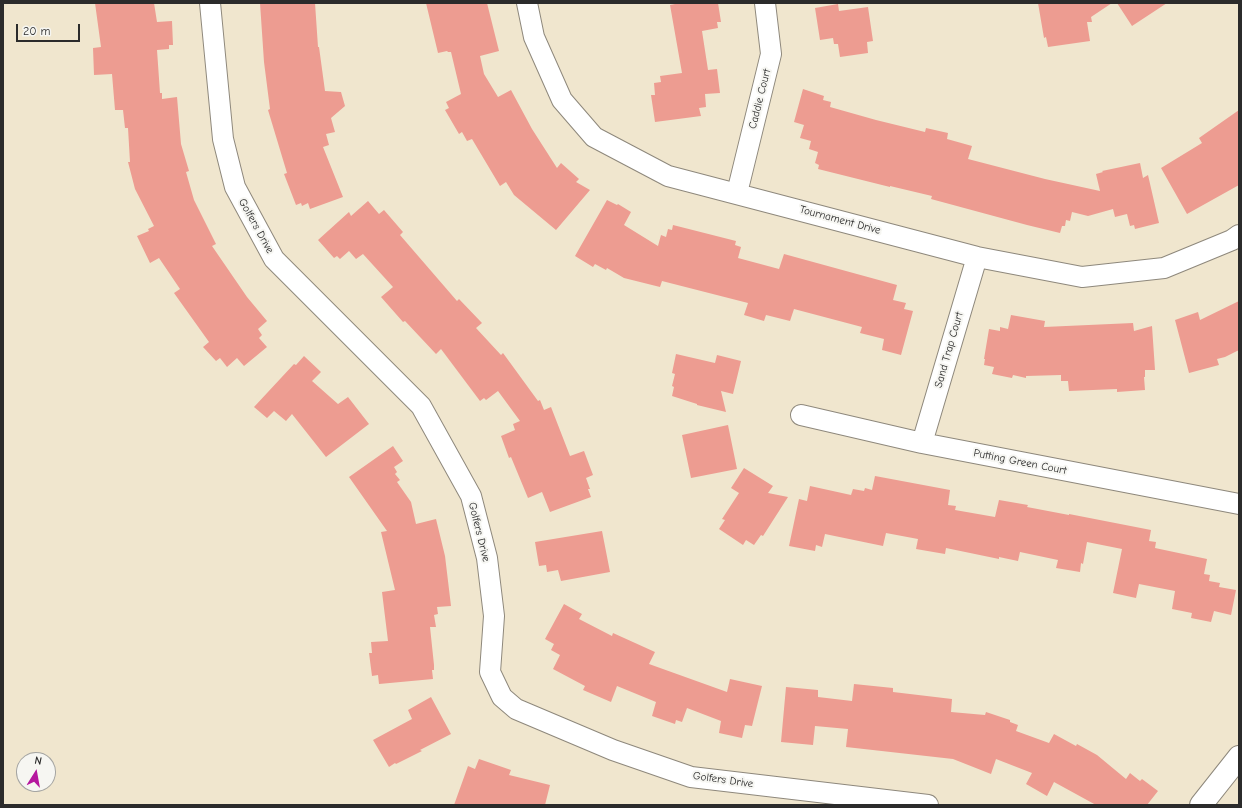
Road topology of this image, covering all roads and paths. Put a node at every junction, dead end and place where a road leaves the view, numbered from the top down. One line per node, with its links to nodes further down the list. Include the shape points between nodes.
1 (210, 3): 11 (street, Golfers Drive, via 223,139 235,187 274,259 421,406 471,496 487,558 494,616 490,672 502,697 516,709 606,747 691,777)
2 (527, 3): 4 (street, Tournament Drive, via 534,37 562,100 594,136 668,176)
3 (765, 3): 4 (street, Caddie Court, via 771,54)
4 (737, 193): 6 (street, Tournament Drive)
5 (1239, 235): 6 (street, Tournament Drive, via 1164,268 1082,277)
6 (977, 257): 8 (street, Sand Trap Court)
7 (801, 415): 8 (street, Putting Green Court)
8 (922, 443): 9 (street, Putting Green Court)
9 (1239, 504)
10 (1239, 757): 12 (main road)
11 (928, 805)
12 (1201, 805)

